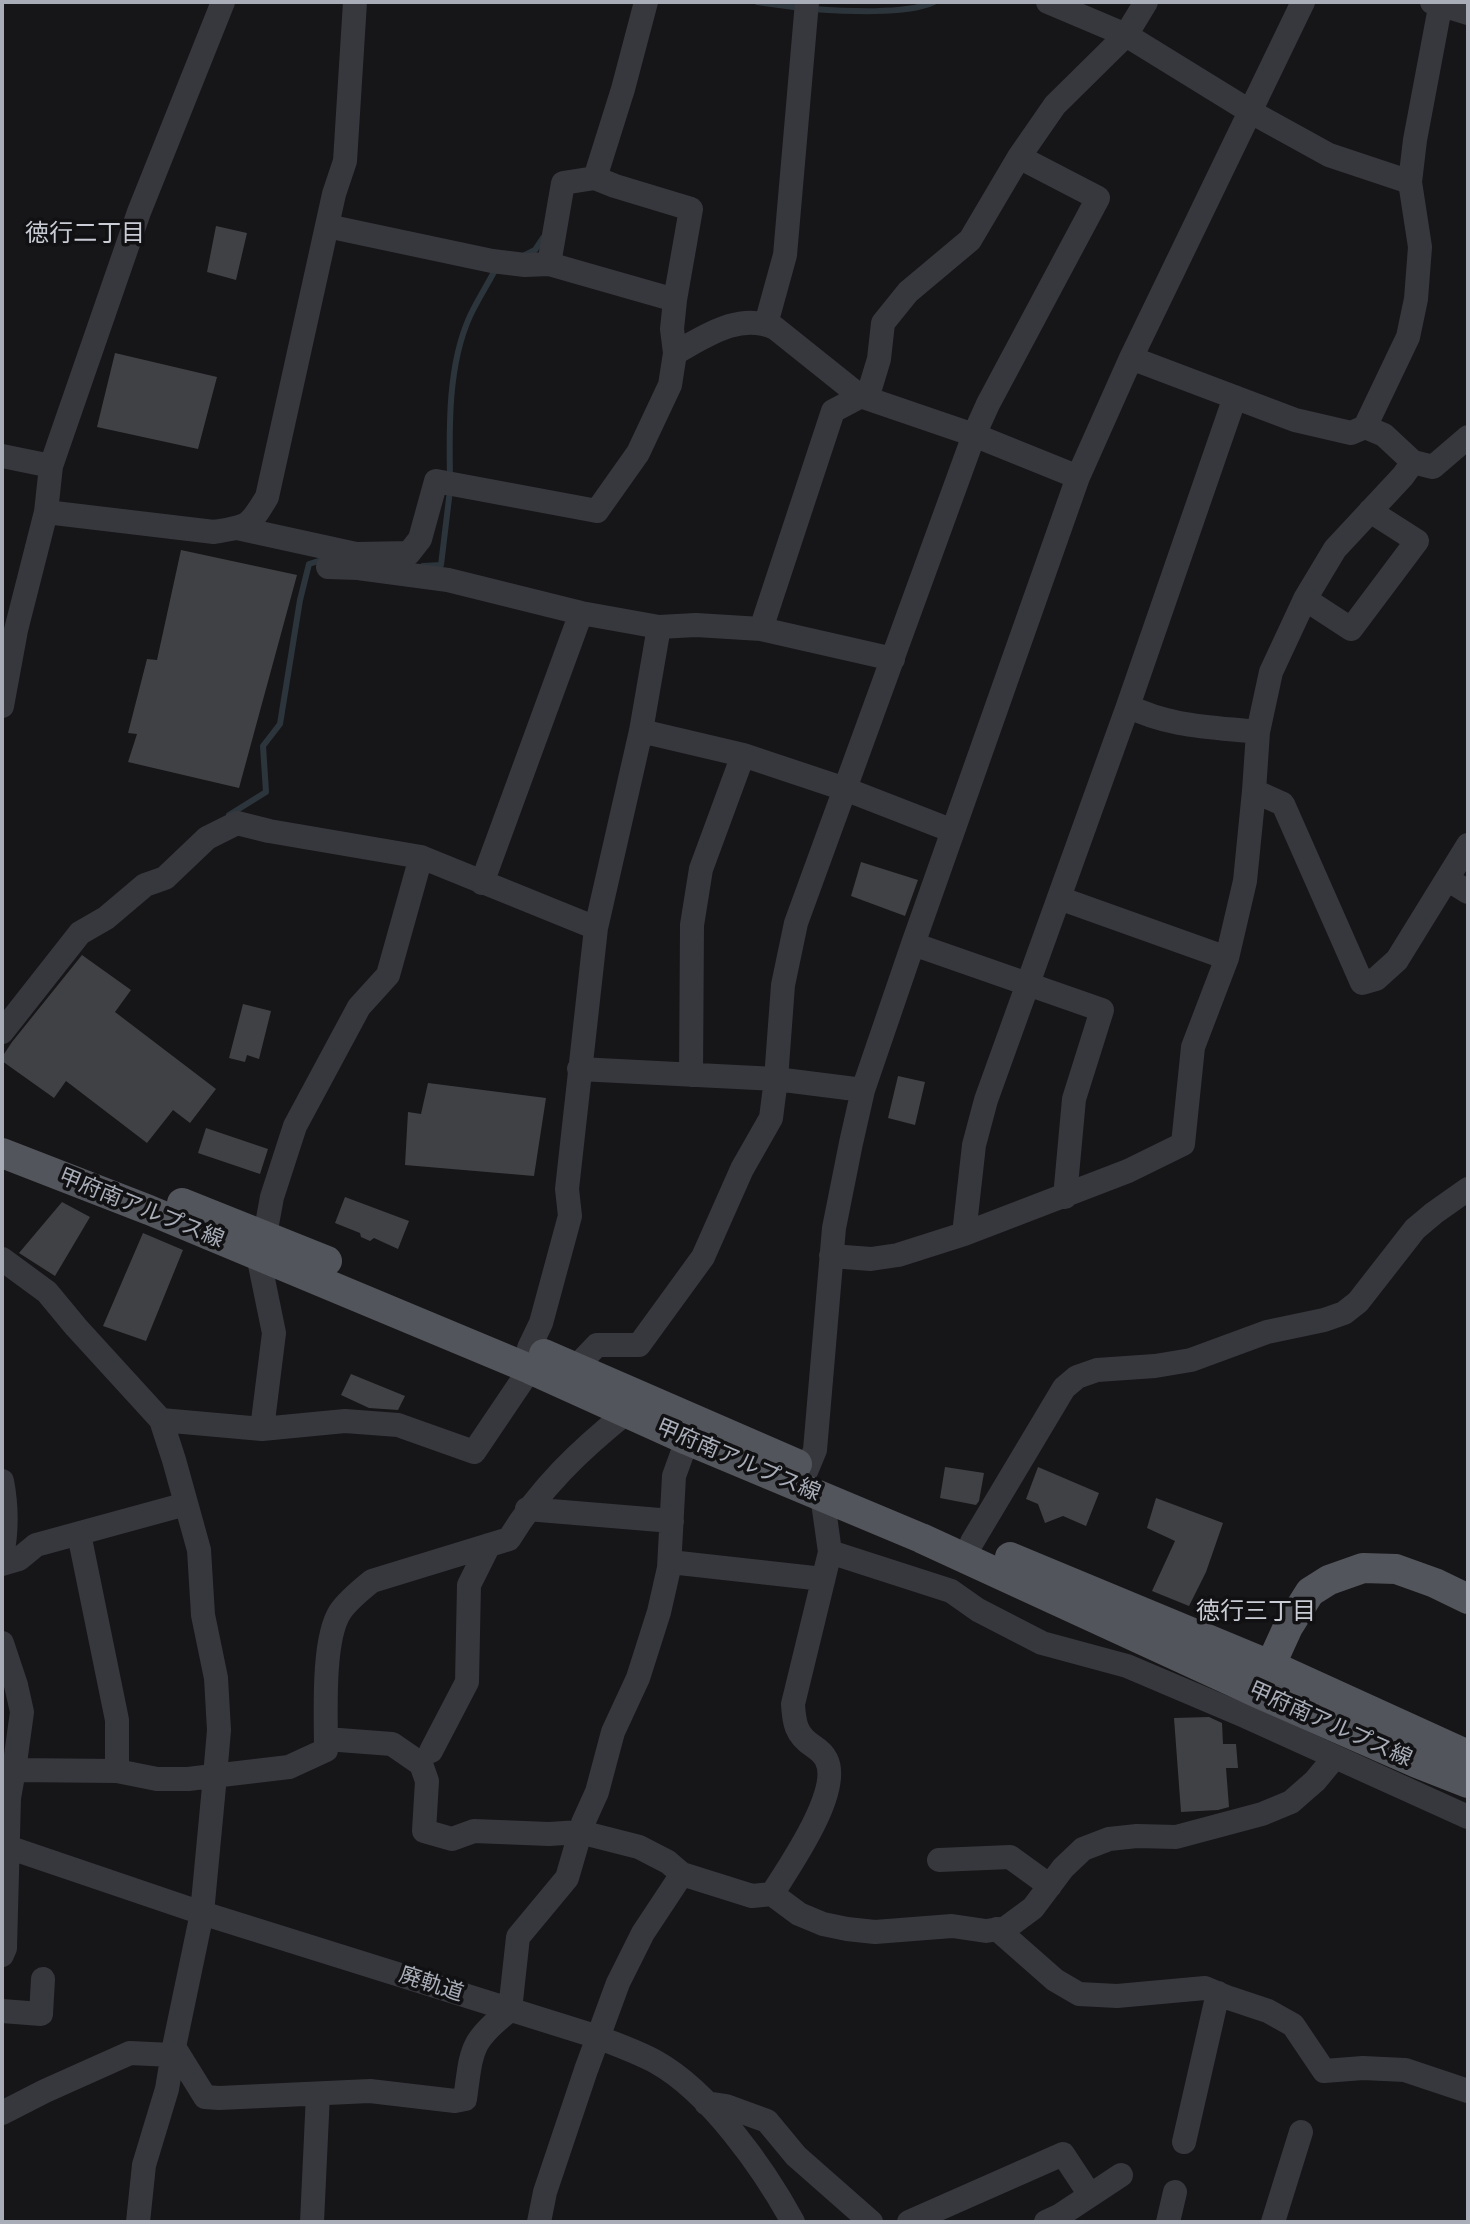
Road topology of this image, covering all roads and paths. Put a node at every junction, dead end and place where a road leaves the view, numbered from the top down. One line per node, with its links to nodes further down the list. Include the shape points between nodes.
1 (223, 2): 28 (street, via 139,212)
2 (355, 2): 15 (street, via 345,161)
3 (646, 2): 13 (street)
4 (1048, 2): 10 (street)
5 (1146, 2): 10 (street)
6 (1303, 2): 11 (street)
7 (1438, 3): 9 (street); 14 (street)
8 (806, 9): 18 (street, via 785,255)
9 (1468, 13)
10 (1126, 35): 11 (street); 12 (street, via 1055,105)
11 (1251, 112): 14 (street, via 1329,155); 20 (street)
12 (1019, 157): 21 (street, via 970,240 908,292 883,323 869,392); 24 (street, via 1098,198)
13 (595, 178): 16 (street, via 563,183); 17 (street, via 691,209)
14 (1410, 182): 23 (street, via 1420,247 1416,299 1408,337)
15 (327, 226): 16 (street, via 492,261); 32 (street, via 267,497 252,522)
16 (537, 265): 17 (street)
17 (675, 300): 19 (street)
18 (766, 324): 19 (street, via 739,322); 21 (street)
19 (675, 353): 32 (street, via 670,385 638,453 597,511 436,481 420,539 409,553 356,554)
20 (1131, 358): 22 (street); 29 (street)
21 (860, 396): 24 (street); 37 (street, via 833,411)
22 (1235, 397): 23 (street, via 1295,420 1351,433); 40 (street)
23 (1365, 427): 27 (street, via 1384,435)
24 (974, 435): 29 (street); 38 (street)
25 (1468, 437): 27 (street, via 1433,467)
26 (2, 456): 28 (street)
27 (1413, 462): 30 (street)
28 (51, 466): 31 (street)
29 (1078, 477): 46 (street)
30 (1370, 511): 34 (street, via 1335,549); 34 (street, via 1417,541 1351,629)
31 (46, 512): 32 (street, via 214,532); 39 (street)
32 (237, 528)
33 (328, 567): 35 (street, via 448,580)
34 (1305, 599): 42 (street, via 1271,672)
35 (581, 613): 36 (street); 50 (street)
36 (659, 627): 37 (street); 41 (street)
37 (761, 629): 38 (street)
38 (893, 659): 44 (street)
39 (2, 706)
40 (1128, 706): 42 (street, via 1175,724); 52 (street)
41 (641, 731): 43 (street); 53 (street)
42 (1258, 732): 45 (street)
43 (743, 755): 44 (street); 59 (street, via 701,869 692,925)
44 (845, 789): 46 (street); 60 (street, via 796,923 783,985)
45 (1254, 791): 49 (street, via 1283,804 1362,983 1376,979 1397,960); 55 (street, via 1245,881)
46 (953, 831): 54 (street)
47 (1468, 845): 49 (street)
48 (421, 857): 50 (street); 57 (street, via 237,823 207,838 165,878 145,885 80,933); 67 (street, via 388,975 359,1007 295,1126)
49 (1447, 879): 51 (street)
50 (482, 883): 53 (street)
51 (1468, 892)
52 (1059, 898): 55 (street); 56 (street)
53 (596, 928): 58 (street)
54 (913, 944): 56 (street); 61 (street)
55 (1227, 958): 65 (street, via 1193,1047 1183,1144)
56 (1029, 985): 65 (street, via 1102,1010 1074,1099); 66 (street, via 974,1145)
57 (2, 1032)
58 (579, 1069): 59 (street); 70 (street, via 567,1189 570,1216)
59 (691, 1075): 60 (street)
60 (776, 1079): 61 (street); 71 (street, via 771,1118 703,1257 639,1345 597,1345)
61 (863, 1090): 68 (street)
62 (2, 1132): 67 (main road, 甲府南アルプス線)
63 (2, 1153): 67 (main road, 甲府南アルプス線)
64 (1468, 1189): 84 (street, via 1415,1229 1344,1313 1267,1332 1191,1360 1077,1377 1064,1388)
65 (1065, 1197): 66 (street)
66 (964, 1234): 68 (street, via 898,1255)
67 (262, 1245): 70 (main road, 甲府南アルプス線); 74 (street, via 274,1333)
68 (831, 1256): 77 (street)
69 (2, 1259): 73 (street, via 47,1292)
70 (529, 1358): 71 (main road, 甲府南アルプス線); 72 (main road, 甲府南アルプス線); 74 (street, via 474,1452 398,1425 345,1421)
71 (576, 1367): 77 (main road, 甲府南アルプス線)
72 (626, 1413): 75 (main road, 甲府南アルプス線); 79 (street, via 587,1444)
73 (161, 1420): 74 (street); 78 (street)
74 (262, 1429)
75 (687, 1440): 77 (main road, 甲府南アルプス線); 80 (street, via 674,1476)
76 (2, 1481): 85 (street)
77 (810, 1483): 83 (street); 84 (main road, 甲府南アルプス線)
78 (186, 1504): 81 (street); 100 (street, via 199,1550 203,1615 216,1678)
79 (527, 1509): 80 (street); 82 (street, via 509,1539)
80 (672, 1521): 86 (street)
81 (79, 1534): 87 (street, via 36,1545); 99 (street, via 117,1720)
82 (489, 1545): 94 (street, via 372,1581 339,1613 331,1633); 95 (street, via 469,1585 467,1682)
83 (830, 1552): 88 (street); 89 (street)
84 (973, 1552): 89 (street); 92 (main road, 甲府南アルプス線); 93 (main road, 甲府南アルプス線)
85 (2, 1556)
86 (670, 1562): 88 (street); 103 (street, via 638,1678 613,1732)
87 (2, 1564)
88 (823, 1579): 108 (street, via 793,1704 803,1740 824,1754 830,1767 828,1789 807,1839)
89 (957, 1595): 93 (street, via 1042,1643)
90 (1468, 1599): 92 (main road, via 1396,1569 1363,1568 1310,1592)
91 (2, 1643): 98 (street, via 22,1712)
92 (1270, 1665): 93 (main road); 96 (main road, 甲府南アルプス線)
93 (1253, 1705): 97 (street); 101 (main road, 甲府南アルプス線)
94 (326, 1739): 100 (street, via 326,1750 289,1767); 103 (street, via 392,1744 421,1764 427,1781 424,1831 452,1839 474,1831)
95 (431, 1751)
96 (1468, 1755)
97 (1335, 1757): 102 (street); 107 (street, via 1291,1802 1176,1837 1109,1839 1083,1849)
98 (14, 1770): 99 (street); 104 (street)
99 (117, 1771): 100 (street, via 157,1779)
100 (215, 1776): 109 (street)
101 (1468, 1783)
102 (1468, 1817)
103 (580, 1832): 106 (street, via 639,1847); 114 (street, via 567,1878 518,1937)
104 (6, 1846): 109 (street, 廃軌道); 111 (street)
105 (939, 1860): 107 (street, via 1010,1857)
106 (682, 1874): 108 (street, via 752,1896); 116 (street, via 636,1946)
107 (1050, 1886): 110 (street, via 1033,1908)
108 (772, 1894): 110 (street, via 799,1914 847,1929)
109 (202, 1913): 114 (street, 廃軌道); 117 (street)
110 (997, 1929): 113 (street, via 1030,1961 1079,1994 1205,1988)
111 (2, 1955)
112 (43, 1979): 115 (street, via 41,2014)
113 (1218, 1993): 118 (street, via 1293,2025 1324,2071 1405,2070); 123 (street)
114 (510, 2010): 116 (street, 廃軌道); 119 (street, via 477,2039 465,2099 370,2091)
115 (2, 2011)
116 (598, 2037): 120 (street, 廃軌道, via 657,2063); 129 (street)
117 (173, 2051): 119 (street, via 205,2097); 121 (street, via 130,2053); 127 (street, via 144,2165)
118 (1468, 2091)
119 (318, 2094): 128 (street)
120 (706, 2103): 130 (street, 廃軌道, via 754,2161); 131 (street, via 767,2121 796,2156)
121 (2, 2113)
122 (1301, 2132): 135 (street)
123 (1184, 2142)
124 (1121, 2175): 126 (street)
125 (1175, 2192): 134 (street)
126 (1090, 2195): 132 (street, via 1063,2154); 133 (street)
127 (138, 2222)
128 (312, 2222)
129 (539, 2222)
130 (793, 2222)
131 (871, 2222)
132 (909, 2222)
133 (1046, 2222)
134 (1168, 2222)
135 (1273, 2222)

